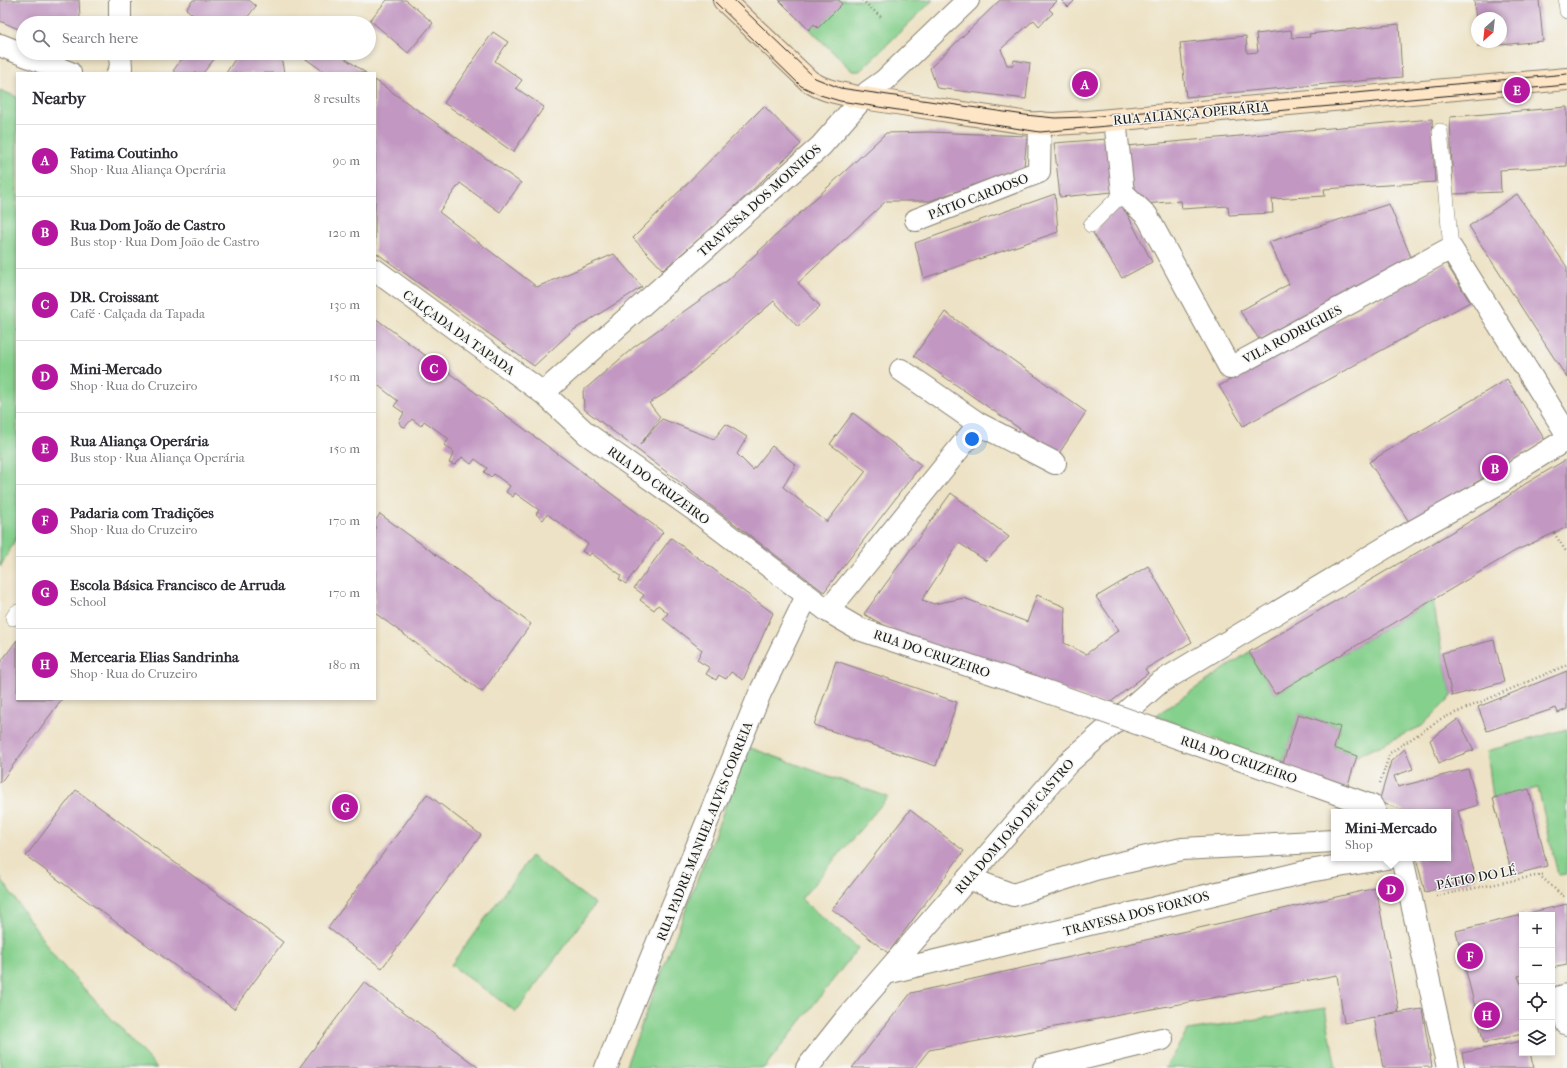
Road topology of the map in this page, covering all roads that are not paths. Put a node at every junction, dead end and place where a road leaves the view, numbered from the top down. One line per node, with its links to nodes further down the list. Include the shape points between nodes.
1 (120, 0): 6 (street)
2 (724, 0): 14 (street, RUA ALIANÇA OPERÁRIA, via 809,81 831,91)
3 (968, 0): 14 (street, TRAVESSA DOS MOINHOS)
4 (1566, 0): 5 (lane)
5 (1567, 11)
6 (120, 16)
7 (0, 45): 8 (street)
8 (16, 51)
9 (38, 60): 11 (street)
10 (120, 60): 12 (street)
11 (68, 72)
12 (119, 72)
13 (1567, 80): 15 (street, RUA ALIANÇA OPERÁRIA)
14 (863, 98): 16 (street, RUA ALIANÇA OPERÁRIA); 24 (street, TRAVESSA DOS MOINHOS, via 821,146)
15 (1115, 120): 16 (street, RUA ALIANÇA OPERÁRIA); 18 (street)
16 (1040, 124): 19 (street, PÁTIO CARDOSO, via 1039,172)
17 (1440, 131): 21 (lane)
18 (1123, 193): 20 (lane); 21 (street, VILA RODRIGUES, via 1147,216 1230,368)
19 (916, 220)
20 (1092, 225)
21 (1451, 248): 26 (street)
22 (376, 271): 24 (street, CALÇADA DA TAPADA)
23 (901, 370): 25 (street)
24 (543, 393): 29 (street, RUA DO CRUZEIRO, via 587,434 696,511)
25 (979, 424): 28 (street); 30 (street)
26 (1567, 434)
27 (1567, 440): 35 (street, RUA DOM JOÃO DE CASTRO, via 1503,481 1408,534 1160,683 1068,763)
28 (1055, 463)
29 (807, 596): 30 (street, RUA DO CRUZEIRO); 40 (street, RUA PADRE MANUEL ALVES CORREIA, via 760,692)
30 (828, 612): 31 (street, RUA DO CRUZEIRO, bridge, via 859,629 1034,687)
31 (1374, 809)
32 (1331, 841): 35 (street, via 1182,849 1095,869 1012,895)
33 (1369, 861): 36 (street, TRAVESSA DOS FORNOS, via 1309,871)
34 (1403, 861): 43 (street)
35 (968, 878): 36 (street, RUA DOM JOÃO DE CASTRO)
36 (886, 974): 41 (street, RUA DOM JOÃO DE CASTRO)
37 (1567, 995): 38 (street, via 1560,997)
38 (1567, 1024)
39 (1162, 1039): 42 (street)
40 (606, 1068)
41 (807, 1068)
42 (1044, 1068)
43 (1448, 1068)

